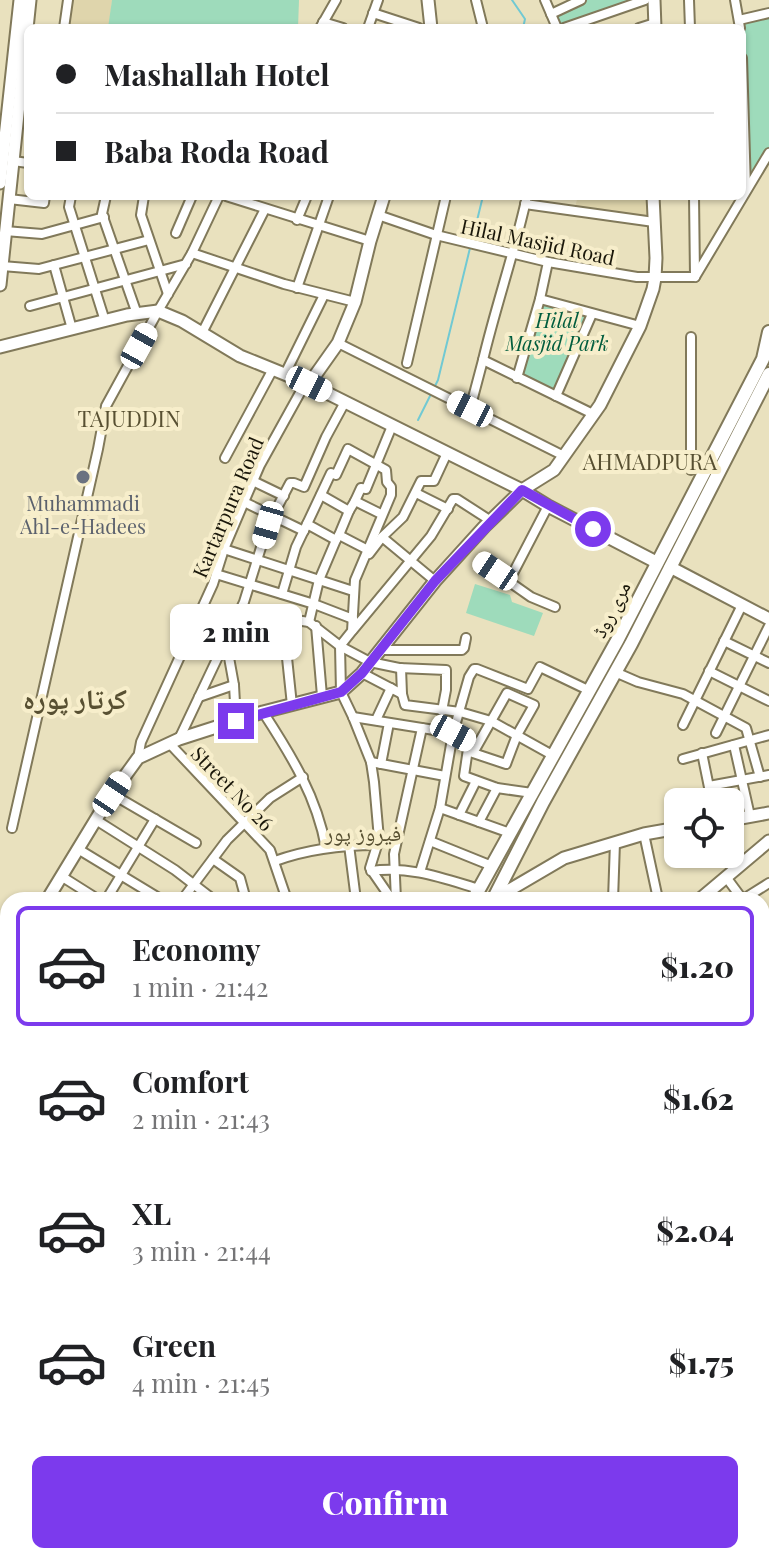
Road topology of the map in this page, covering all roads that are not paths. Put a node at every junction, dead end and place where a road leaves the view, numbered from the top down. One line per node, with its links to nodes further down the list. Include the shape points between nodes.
1 (20, 0): 30 (street)
2 (30, 0): 17 (street)
3 (68, 0): 18 (street)
4 (336, 0): 19 (street)
5 (378, 0): 14 (street)
6 (428, 0): 22 (street)
7 (476, 0): 23 (street)
8 (545, 0): 16 (street)
9 (581, 0): 16 (street)
10 (645, 0): 25 (street)
11 (654, 0): 26 (street)
12 (689, 0): 27 (street)
13 (735, 0): 28 (street)
14 (373, 13): 20 (street); 21 (street)
15 (769, 13): 28 (street)
16 (551, 14): 24 (street)
17 (27, 24)
18 (65, 24)
19 (323, 24)
20 (369, 24)
21 (407, 24)
22 (431, 24)
23 (482, 24)
24 (555, 24)
25 (576, 24)
26 (655, 24)
27 (690, 24)
28 (740, 24)
29 (24, 46): 30 (street)
30 (13, 131): 32 (street); 34 (street)
31 (769, 153): 35 (street)
32 (13, 161): 33 (street); 36 (street)
33 (24, 162)
34 (0, 183)
35 (746, 191)
36 (9, 199): 37 (street); 59 (street)
37 (44, 200)
38 (70, 200): 57 (street)
39 (105, 200): 54 (street)
40 (143, 200): 62 (street, via 141,215)
41 (190, 200): 60 (street)
42 (217, 200): 65 (street)
43 (238, 200): 52 (street)
44 (305, 200): 55 (street)
45 (328, 200): 58 (street)
46 (383, 200): 53 (street)
47 (445, 200): 61 (street)
48 (526, 200): 56 (street); 66 (street)
49 (653, 200): 56 (street)
50 (694, 200): 74 (street)
51 (741, 200): 74 (street)
52 (265, 209): 55 (street); 72 (street)
53 (378, 215): 61 (street, Hilal Masjid Road); 63 (street)
54 (104, 217): 57 (street); 64 (street)
55 (297, 220): 58 (street)
56 (654, 222): 75 (street)
57 (75, 225): 59 (street, via 42,234); 67 (street)
58 (318, 226): 63 (street); 78 (street)
59 (5, 231): 71 (street)
60 (176, 233)
61 (436, 235): 66 (street, Hilal Masjid Road); 99 (street)
62 (149, 240): 64 (street); 73 (street)
63 (370, 241): 84 (street)
64 (115, 249): 67 (street); 76 (street)
65 (192, 253): 69 (street); 72 (street)
66 (513, 253): 68 (street, Hilal Masjid Road); 98 (street)
67 (85, 257): 70 (street); 79 (street)
68 (548, 262): 75 (street, Hilal Masjid Road); 83 (street)
69 (186, 264): 73 (street); 80 (street)
70 (54, 265): 71 (street); 82 (street)
71 (2, 266): 77 (street)
72 (235, 268): 78 (street); 93 (street)
73 (160, 271): 76 (street); 80 (street)
74 (695, 277): 75 (street, Hilal Masjid Road)
75 (655, 278): 90 (street)
76 (126, 280): 79 (street); 87 (street)
77 (0, 285)
78 (297, 288): 81 (street)
79 (95, 289): 82 (street); 89 (street)
80 (168, 294): 86 (street)
81 (324, 295): 84 (street); 100 (street)
82 (63, 297): 85 (street); 91 (street)
83 (540, 299): 88 (street); 102 (street)
84 (355, 302): 95 (street)
85 (30, 306)
86 (158, 311): 87 (street); 93 (street); 225 (street, via 106,406)
87 (137, 314): 89 (street)
88 (592, 314): 90 (street); 104 (street)
89 (105, 321): 91 (street)
90 (640, 326): 107 (street)
91 (72, 329): 96 (street)
92 (769, 332): 97 (main road, مری روڈ)
93 (202, 333): 100 (street)
94 (691, 337): 113 (street)
95 (338, 343): 103 (street); 106 (street)
96 (0, 347)
97 (766, 353): 135 (main road, مری روڈ)
98 (483, 360): 102 (street); 106 (street)
99 (407, 363)
100 (279, 372): 103 (street); 111 (street)
101 (769, 374): 137 (main road, مری روڈ)
102 (517, 378): 104 (street)
103 (309, 384): 105 (street); 114 (street, Kartarpura Road)
104 (556, 396): 107 (street)
105 (345, 402): 108 (street); 118 (street, via 304,487 292,482)
106 (470, 409): 110 (street)
107 (593, 414): 110 (street)
108 (392, 426): 109 (street); 112 (street)
109 (447, 453): 115 (street); 116 (street, via 434,481 421,481)
110 (564, 456): 115 (street, via 554,470)
111 (225, 458)
112 (377, 464): 117 (street, via 348,449); 119 (street); 124 (street, via 386,470 391,487)
113 (691, 470)
114 (253, 481): 118 (street); 120 (street, Kartarpura Road)
115 (522, 490): 121 (street); 126 (street)
116 (416, 493): 122 (street); 128 (street, via 403,517)
117 (321, 495): 123 (street); 127 (street)
118 (284, 496): 125 (street)
119 (355, 501): 123 (street); 124 (street)
120 (244, 502): 125 (street); 130 (street, Kartarpura Road)
121 (548, 506): 135 (street); 142 (street)
122 (448, 509): 126 (street, via 457,499); 133 (street)
123 (349, 511): 129 (street)
124 (381, 514): 131 (street)
125 (273, 516): 127 (street); 132 (street)
126 (491, 521): 141 (street)
127 (305, 528): 129 (street); 138 (street)
128 (382, 537): 133 (street); 136 (street)
129 (337, 538): 131 (street); 140 (street)
130 (224, 549): 132 (street); 139 (street, Kartarpura Road)
131 (368, 550): 136 (street)
132 (258, 561): 138 (street); 143 (street)
133 (409, 562): 141 (street); 155 (street)
134 (481, 562): 142 (street)
135 (656, 562): 172 (main road, مری روڈ)
136 (361, 565): 144 (street)
137 (670, 567): 147 (street); 167 (main road, مری روڈ)
138 (288, 571): 140 (street); 145 (street)
139 (216, 574): 143 (street); 202 (street, Kartarpura Road)
140 (319, 580): 144 (street); 146 (street)
141 (435, 581): 161 (street)
142 (509, 581): 148 (street)
143 (250, 584): 145 (street); 158 (street)
144 (353, 591): 151 (street)
145 (282, 594): 146 (street)
146 (314, 604): 151 (street); 153 (street)
147 (742, 605): 152 (street); 159 (street)
148 (555, 607)
149 (258, 619): 150 (street)
150 (289, 619): 153 (street); 157 (street)
151 (353, 619): 155 (street)
152 (769, 619)
153 (313, 624): 160 (street); 175 (street)
154 (769, 626): 162 (street)
155 (352, 631): 160 (street)
156 (466, 638): 161 (street, via 462,650)
157 (285, 639): 158 (street); 179 (street)
158 (226, 641): 169 (street); 176 (street)
159 (724, 641): 162 (street); 166 (street)
160 (340, 646): 163 (street); 173 (street)
161 (380, 650): 163 (street)
162 (754, 656): 164 (street); 170 (street)
163 (370, 662): 165 (street); 168 (street)
164 (769, 663)
165 (401, 668): 174 (street); 181 (street, via 446,670)
166 (709, 671): 170 (street); 177 (street)
167 (615, 672): 177 (street); 261 (main road, مری روڈ)
168 (362, 673): 171 (street); 173 (street)
169 (234, 685): 176 (street); 187 (street)
170 (740, 686): 178 (street); 184 (street)
171 (391, 688): 174 (street); 186 (street)
172 (588, 690): 183 (street, via 540,667 529,689 475,668); 201 (main road, مری روڈ)
173 (341, 692): 175 (street); 185 (street)
174 (402, 694): 180 (street)
175 (322, 696): 179 (street)
176 (199, 697): 198 (street)
177 (695, 700): 184 (street); 191 (street)
178 (769, 701)
179 (292, 705): 182 (street)
180 (407, 706): 181 (street); 190 (street)
181 (442, 711): 183 (street)
182 (263, 712): 187 (street); 209 (street)
183 (460, 712): 188 (street); 193 (street)
184 (725, 716): 194 (street); 197 (street, via 746,728)
185 (353, 717): 186 (street); 204 (street)
186 (376, 720): 189 (street)
187 (236, 721): 198 (street)
188 (491, 721): 195 (street); 195 (street, via 507,693 532,703); 195 (street, via 475,755 506,764)
189 (389, 723): 190 (street); 205 (street)
190 (401, 725): 192 (street)
191 (683, 725)
192 (422, 728): 193 (street); 206 (street)
193 (453, 733): 207 (street); 211 (street, via 469,742 464,776)
194 (716, 733)
195 (517, 735): 201 (street)
196 (769, 735): 197 (street)
197 (750, 741): 199 (street); 208 (street)
198 (174, 742): 202 (street); 223 (street, Street No 26)
199 (734, 745): 200 (street); 210 (street)
200 (702, 753): 203 (street); 212 (street)
201 (554, 756): 214 (main road, مری روڈ)
202 (138, 758): 215 (street, Kartarpura Road)
203 (683, 759)
204 (371, 762): 205 (street); 234 (street)
205 (381, 764): 206 (street)
206 (412, 770): 207 (street); 241 (street)
207 (445, 776): 216 (street)
208 (764, 776): 210 (street)
209 (303, 777): 223 (street); 236 (street)
210 (742, 780): 212 (street); 219 (street)
211 (476, 781): 213 (street); 218 (street)
212 (709, 786)
213 (497, 788): 214 (street); 224 (street)
214 (532, 793): 227 (main road, مری روڈ)
215 (112, 794): 221 (street); 222 (street, Kartarpura Road)
216 (440, 808): 218 (street); 229 (street)
217 (769, 813): 219 (street)
218 (459, 815): 224 (street)
219 (750, 816): 220 (street)
220 (744, 817)
221 (155, 819): 231 (street); 235 (street)
222 (96, 820): 235 (street); 237 (street, Kartarpura Road)
223 (244, 822): 238 (street); 239 (street, Street No 26)
224 (479, 822): 227 (street)
225 (12, 828)
226 (664, 830): 228 (street)
227 (510, 833): 240 (main road, مری روڈ)
228 (644, 834): 230 (street); 264 (street)
229 (430, 841): 240 (street); 243 (street)
230 (615, 842): 262 (street, via 564,858); 263 (street)
231 (196, 843)
232 (768, 843): 246 (street)
233 (349, 845): 234 (street); 236 (street); 256 (street)
234 (377, 845): 242 (street)
235 (138, 848): 244 (street); 247 (street)
236 (326, 848): 239 (street)
237 (78, 849): 244 (street); 245 (street, Kartarpura Road)
238 (213, 859): 247 (street); 254 (street, via 240,878)
239 (275, 861): 255 (street, Street No 26)
240 (492, 866): 260 (main road, مری روڈ)
241 (393, 869): 242 (street); 243 (street); 258 (street)
242 (371, 871): 257 (street)
243 (420, 872): 259 (street)
244 (121, 875): 250 (street); 251 (street)
245 (61, 876): 248 (street, Kartarpura Road); 249 (street)
246 (726, 877): 265 (street); 266 (street)
247 (194, 884): 252 (street); 253 (street)
248 (52, 892)
249 (86, 892)
250 (111, 892)
251 (149, 892)
252 (188, 892)
253 (204, 892)
254 (244, 892)
255 (285, 892)
256 (355, 892)
257 (388, 892)
258 (394, 892)
259 (469, 892)
260 (478, 892)
261 (499, 892)
262 (508, 892)
263 (613, 892)
264 (656, 892)
265 (708, 892)
266 (736, 892)

